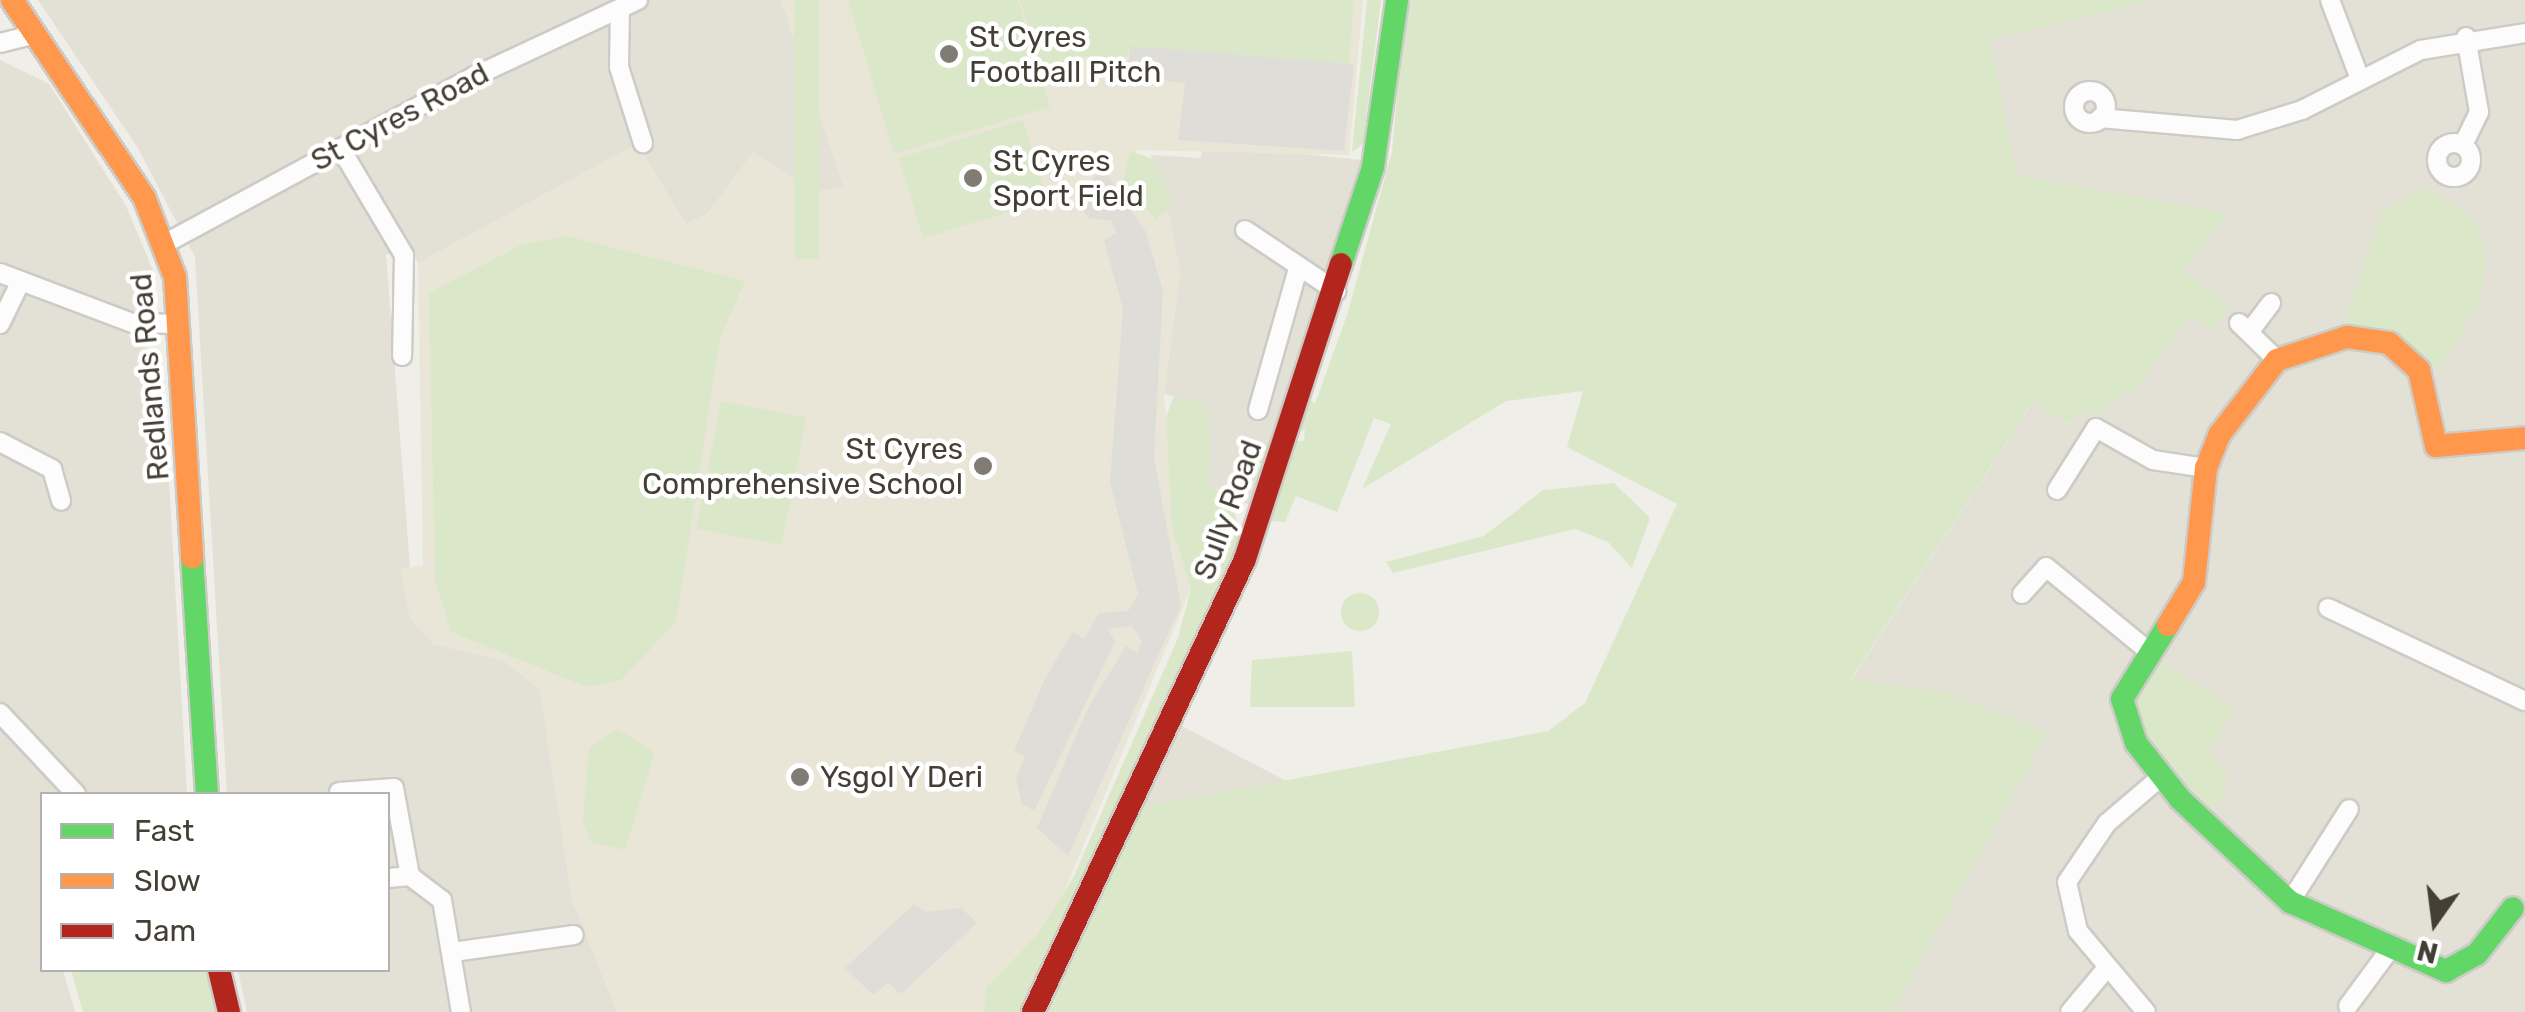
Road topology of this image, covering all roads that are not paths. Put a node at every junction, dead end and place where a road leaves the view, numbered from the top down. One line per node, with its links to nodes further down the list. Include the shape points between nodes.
1 (12, 0): 7 (street, Redlands Road)
2 (638, 0): 5 (street, St Cyres Road)
3 (1396, 0): 20 (street, Sully Road, via 1372,168)
4 (2330, 0): 10 (street)
5 (620, 9): 12 (street, via 619,67); 14 (street, St Cyres Road)
6 (2525, 32): 8 (street)
7 (38, 34): 9 (street); 16 (street, Redlands Road)
8 (2466, 37): 10 (street); 13 (street, via 2479,112)
9 (0, 43)
10 (2360, 79): 11 (street, via 2237,130)
11 (2100, 118)
12 (644, 142)
13 (2463, 145)
14 (341, 149): 16 (street, St Cyres Road); 24 (street, via 404,255)
15 (1245, 230): 17 (street)
16 (166, 243): 23 (street, Redlands Road)
17 (1297, 272): 20 (street); 26 (street)
18 (0, 273): 19 (street)
19 (21, 281): 22 (street); 23 (street, via 132,322)
20 (1336, 291): 54 (street, Sully Road, via 1244,560)
21 (2271, 304): 25 (street, via 2245,327)
22 (0, 324)
23 (180, 324): 39 (street, Redlands Road)
24 (402, 356)
25 (2277, 360): 27 (street, via 2347,337 2389,344 2419,370 2436,446); 29 (street)
26 (1258, 410)
27 (2525, 438)
28 (0, 442): 31 (street, via 52,469)
29 (2206, 468): 30 (street, via 2153,460 2096,428); 34 (street, via 2194,582)
30 (2057, 490)
31 (60, 500)
32 (2022, 594): 34 (street, via 2046,567)
33 (2328, 608): 35 (street)
34 (2148, 650): 37 (street, via 2126,684 2123,717)
35 (2525, 701)
36 (0, 713): 38 (street)
37 (2162, 776): 44 (street); 49 (street, via 2107,822 2068,882 2069,914)
38 (74, 792)
39 (207, 792)
40 (339, 792): 42 (street, via 394,788)
41 (2349, 809): 44 (street)
42 (410, 876): 43 (street); 47 (street, via 442,900)
43 (390, 878)
44 (2290, 902): 48 (street)
45 (2513, 908): 48 (street, via 2477,954 2446,971)
46 (574, 935): 47 (street)
47 (453, 952): 53 (street)
48 (2388, 952): 51 (street)
49 (2106, 969): 55 (street); 56 (street)
50 (219, 972): 52 (street)
51 (2348, 1006)
52 (229, 1012)
53 (461, 1012)
54 (1032, 1012)
55 (2070, 1012)
56 (2146, 1012)

